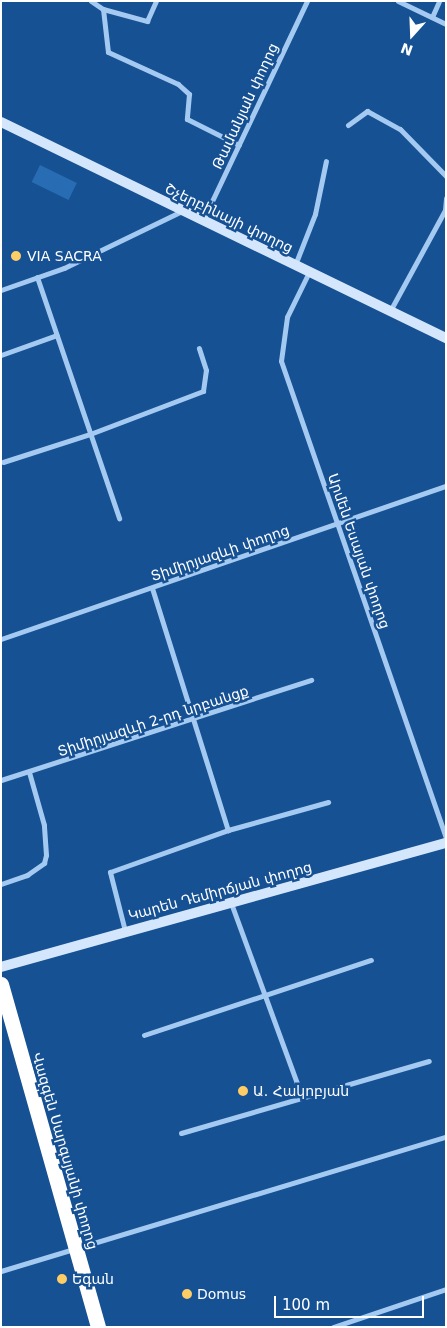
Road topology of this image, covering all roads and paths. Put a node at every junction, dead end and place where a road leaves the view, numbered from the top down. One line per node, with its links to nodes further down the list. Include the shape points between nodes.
1 (91, 1): 6 (street)
2 (156, 1): 6 (street, via 147,21)
3 (307, 1): 11 (street, Թամանյան փողոց)
4 (398, 1): 7 (street)
5 (439, 1): 7 (street)
6 (103, 10): 11 (street, via 108,52 178,84 189,94 187,119)
7 (432, 17): 8 (street)
8 (446, 24)
9 (1, 122): 15 (street, Շչերբինայի փողոց)
10 (348, 125): 13 (street, via 367,111 400,129)
11 (239, 145): 16 (street, Թամանյան փողոց)
12 (326, 161): 17 (street, via 316,214)
13 (446, 176)
14 (446, 198): 21 (street, via 444,210)
15 (182, 211): 16 (street, Շչերբինայի փողոց); 19 (street, via 64,268)
16 (203, 221): 17 (street, Շչերբինայի փողոց)
17 (295, 265): 18 (street, Շչերբինայի փողոց)
18 (310, 272): 21 (street, Շչերբինայի փողոց); 30 (street, Արմեն Եսայան փողոց, via 286,317 281,361)
19 (37, 277): 20 (street); 22 (street)
20 (1, 290)
21 (390, 311): 23 (street, Շչերբինայի փողոց)
22 (57, 335): 25 (street); 26 (street)
23 (446, 338)
24 (199, 348): 26 (street, via 206,370 203,392)
25 (1, 355)
26 (90, 434): 27 (street); 29 (street)
27 (2, 462)
28 (446, 486): 30 (street, Տիմիրյազևի փողոց)
29 (119, 518)
30 (339, 524): 31 (street, Տիմիրյազևի փողոց); 39 (street, Արմեն Եսայան փողոց)
31 (152, 588): 32 (street, Տիմիրյազևի փողոց); 34 (street)
32 (1, 639)
33 (311, 680): 34 (street, Տիմիրյազևի 2-րդ նրբանցք)
34 (195, 720): 35 (street, Տիմիրյազևի 2-րդ նրբանցք); 38 (street)
35 (29, 772): 36 (street, Տիմիրյազևի 2-րդ նրբանցք); 41 (street, via 44,825 46,855 44,863 27,875)
36 (1, 780)
37 (328, 802): 38 (street)
38 (228, 830): 43 (street, via 110,872)
39 (446, 838)
40 (446, 843): 42 (street, Կարեն Դեմիրճյան փողոց)
41 (1, 884)
42 (230, 903): 43 (street, Կարեն Դեմիրճյան փողոց); 47 (street)
43 (125, 931): 45 (street, Կարեն Դեմիրճյան փողոց)
44 (370, 960): 47 (street)
45 (1, 967)
46 (1, 984): 53 (highway, Վազգեն Սարգսյանի փողոց)
47 (264, 995): 48 (street); 50 (street)
48 (144, 1035)
49 (429, 1061): 50 (street)
50 (302, 1097): 51 (street)
51 (181, 1133)
52 (446, 1137): 53 (street)
53 (75, 1248): 54 (street); 56 (highway, Վազգեն Սարգսյանի փողոց)
54 (1, 1271)
55 (445, 1291): 57 (street)
56 (98, 1327)
57 (333, 1327)

